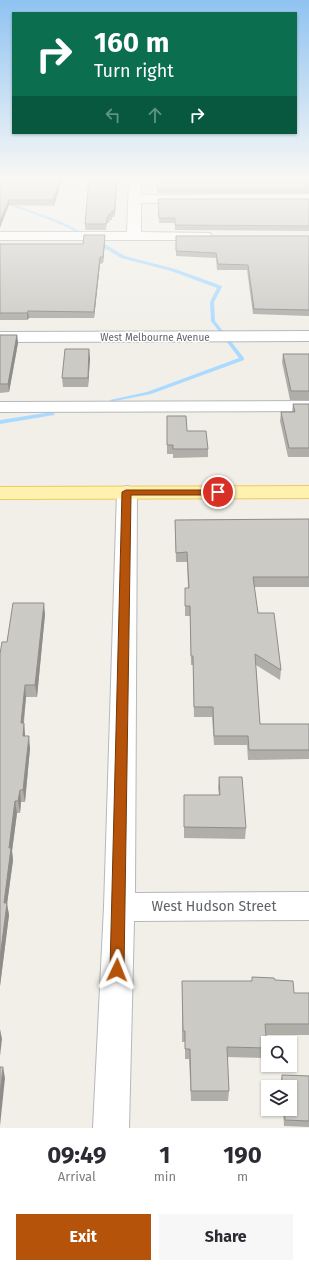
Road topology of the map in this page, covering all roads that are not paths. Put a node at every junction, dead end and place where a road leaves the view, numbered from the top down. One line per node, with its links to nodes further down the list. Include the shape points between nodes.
1 (134, 232): 3 (street)
2 (0, 236): 3 (street)
3 (134, 236): 4 (street)
4 (222, 236)
5 (309, 336): 6 (street, West Melbourne Avenue)
6 (0, 337)
7 (309, 406): 8 (street)
8 (0, 407)
9 (126, 492): 10 (main road); 11 (main road); 13 (street)
10 (309, 492)
11 (0, 493)
12 (309, 906): 13 (street, West Hudson Street)
13 (119, 907): 14 (street)
14 (111, 1128)

